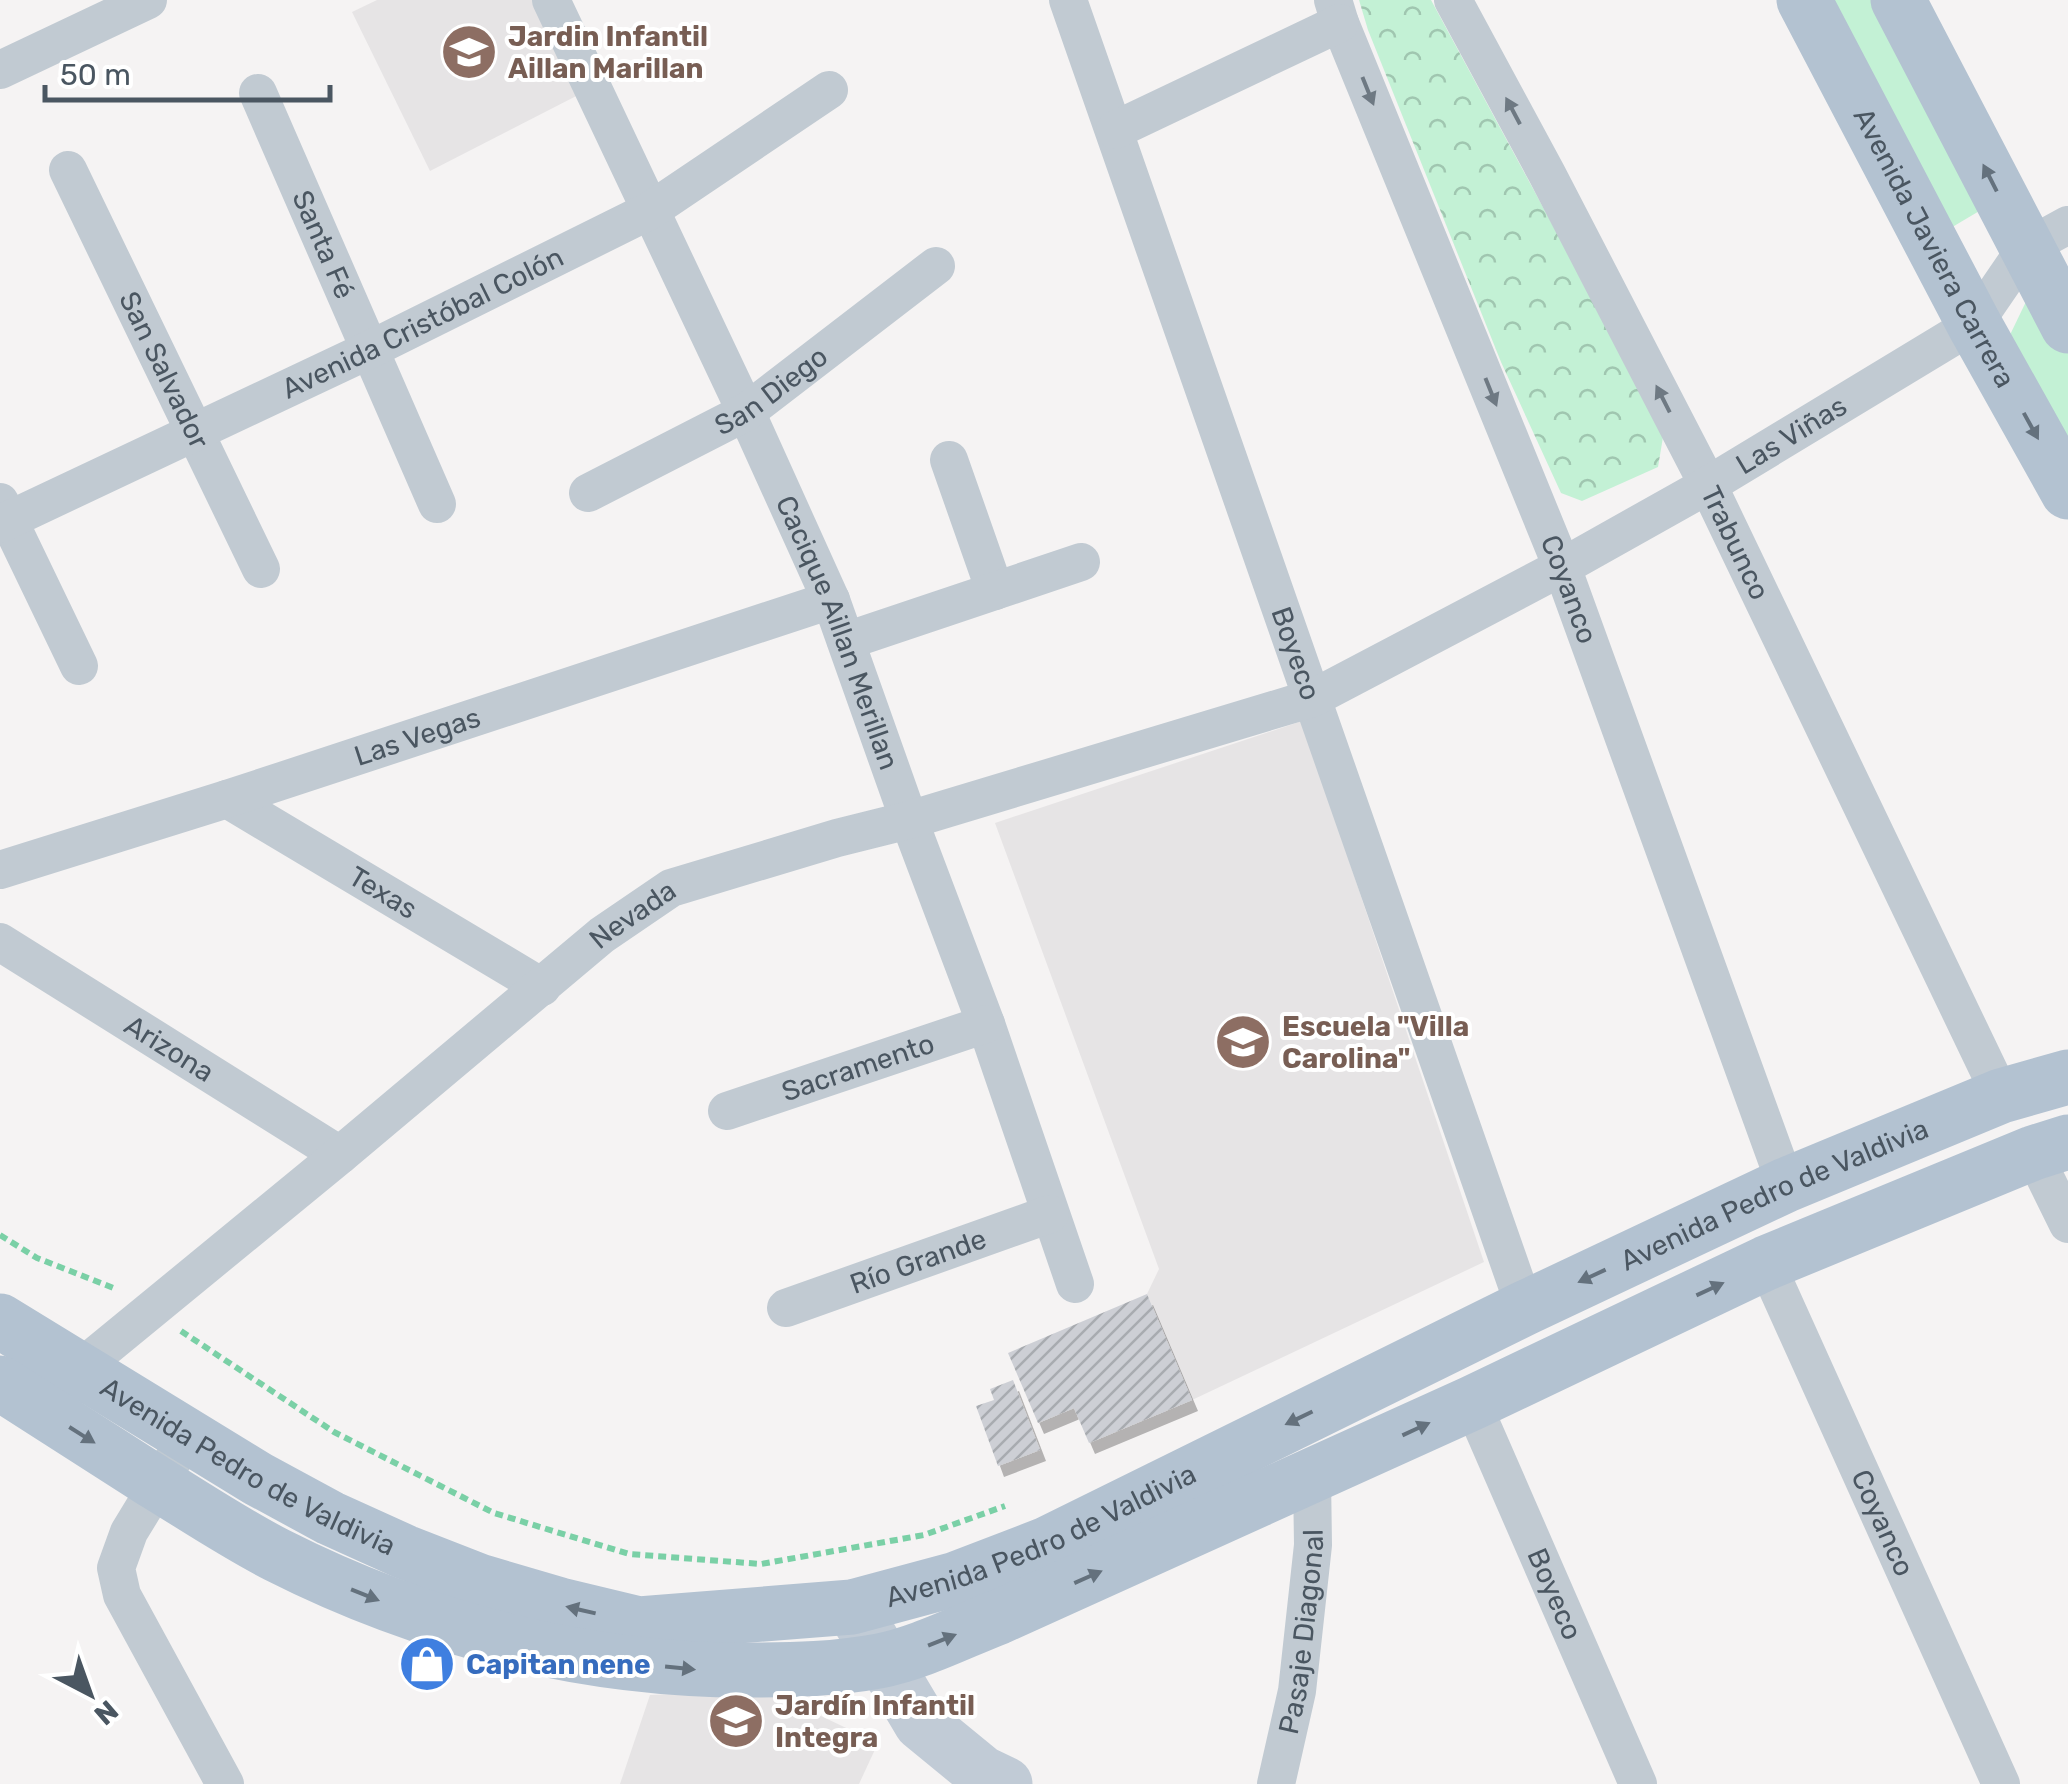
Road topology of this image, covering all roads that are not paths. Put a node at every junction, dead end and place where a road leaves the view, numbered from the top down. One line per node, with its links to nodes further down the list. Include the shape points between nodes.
1 (148, 0): 8 (street)
2 (550, 0): 13 (street, Cacique Aillan Merillan)
3 (1068, 0): 11 (street, Boyeco)
4 (1453, 0): 22 (street, Trabunco, one-way to 4)
5 (1804, 0): 16 (main road, Avenida Javiera Carrera)
6 (1907, 3): 14 (main road, one-way to 6)
7 (1336, 12): 11 (street); 28 (street, Coyanco, one-way to 28)
8 (0, 70)
9 (829, 90): 13 (street, Avenida Cristóbal Colón)
10 (258, 93): 18 (street, Santa Fé)
11 (1115, 130): 34 (street, Boyeco)
12 (68, 170): 20 (street, San Salvador)
13 (651, 210): 18 (street, Avenida Cristóbal Colón); 19 (street, Cacique Aillan Merillan)
14 (2047, 236): 16 (street, Las Viñas); 17 (main road)
15 (936, 266): 19 (street, San Diego)
16 (1974, 324): 22 (street, Las Viñas); 23 (main road, Avenida Javiera Carrera, one-way to 23)
17 (2068, 326)
18 (370, 350): 20 (street, Avenida Cristóbal Colón); 25 (street, Santa Fé)
19 (746, 412): 24 (street, San Diego); 31 (street, Cacique Aillan Merillan)
20 (194, 431): 26 (street, Avenida Cristóbal Colón); 29 (street, San Salvador)
21 (949, 460): 30 (street)
22 (1708, 486): 28 (street, Las Viñas); 42 (street, Trabunco)
23 (2068, 492)
24 (588, 493)
25 (437, 504)
26 (3, 515): 33 (street)
27 (1081, 562): 30 (street)
28 (1562, 567): 34 (street, Las Viñas); 46 (street, Coyanco)
29 (261, 569)
30 (996, 591): 32 (street)
31 (830, 600): 32 (street, Cacique Aillan Merillan); 35 (street, Las Vegas)
32 (846, 640): 36 (street, Cacique Aillan Merillan)
33 (79, 666)
34 (1313, 698): 36 (street, Nevada); 52 (street, Boyeco)
35 (227, 800): 37 (street, Las Vegas); 39 (street, Texas)
36 (909, 820): 39 (street, Nevada, via 671,888); 40 (street, Cacique Aillan Merillan)
37 (0, 870)
38 (0, 942): 45 (street, Arizona)
39 (542, 987): 45 (street, Nevada)
40 (986, 1024): 43 (street, Sacramento); 47 (street, Cacique Aillan Merillan)
41 (2068, 1076): 42 (main road, Avenida Pedro de Valdivia)
42 (2001, 1096): 46 (main road, Avenida Pedro de Valdivia)
43 (726, 1110)
44 (2050, 1147): 48 (street); 49 (main road, Avenida Pedro de Valdivia)
45 (340, 1155): 54 (street, Nevada)
46 (1786, 1185): 52 (main road, Avenida Pedro de Valdivia, one-way to 52)
47 (1050, 1214): 50 (street, Cacique Aillan Merillan); 51 (street, Río Grande)
48 (2068, 1224)
49 (1766, 1263): 56 (main road, Avenida Pedro de Valdivia, one-way to 49); 66 (street, Coyanco)
50 (1075, 1284)
51 (786, 1308)
52 (1525, 1308): 60 (main road, Avenida Pedro de Valdivia, one-way to 60, via 1046,1544 956,1579)
53 (0, 1321): 54 (main road, Avenida Pedro de Valdivia)
54 (78, 1370): 57 (main road, Avenida Pedro de Valdivia)
55 (0, 1383): 59 (main road, Avenida Pedro de Valdivia, one-way to 59)
56 (1472, 1403): 58 (main road, Avenida Pedro de Valdivia, one-way to 56); 65 (street, Boyeco)
57 (188, 1435): 59 (street); 60 (main road, Avenida Pedro de Valdivia, one-way to 57, via 639,1624 560,1605 482,1582 360,1532)
58 (1312, 1477): 61 (main road, Avenida Pedro de Valdivia, one-way to 58, via 1000,1616); 64 (street, Pasaje Diagonal, via 1313,1546 1297,1691)
59 (159, 1484): 61 (main road, Avenida Pedro de Valdivia, one-way to 61, via 337,1584 464,1630 542,1649 699,1670 824,1670); 62 (street, via 129,1532 116,1568 119,1582)
60 (852, 1607): 61 (street)
61 (883, 1660): 63 (street, via 921,1724)
62 (225, 1784)
63 (1004, 1784)
64 (1276, 1784)
65 (1638, 1784)
66 (2001, 1784)

